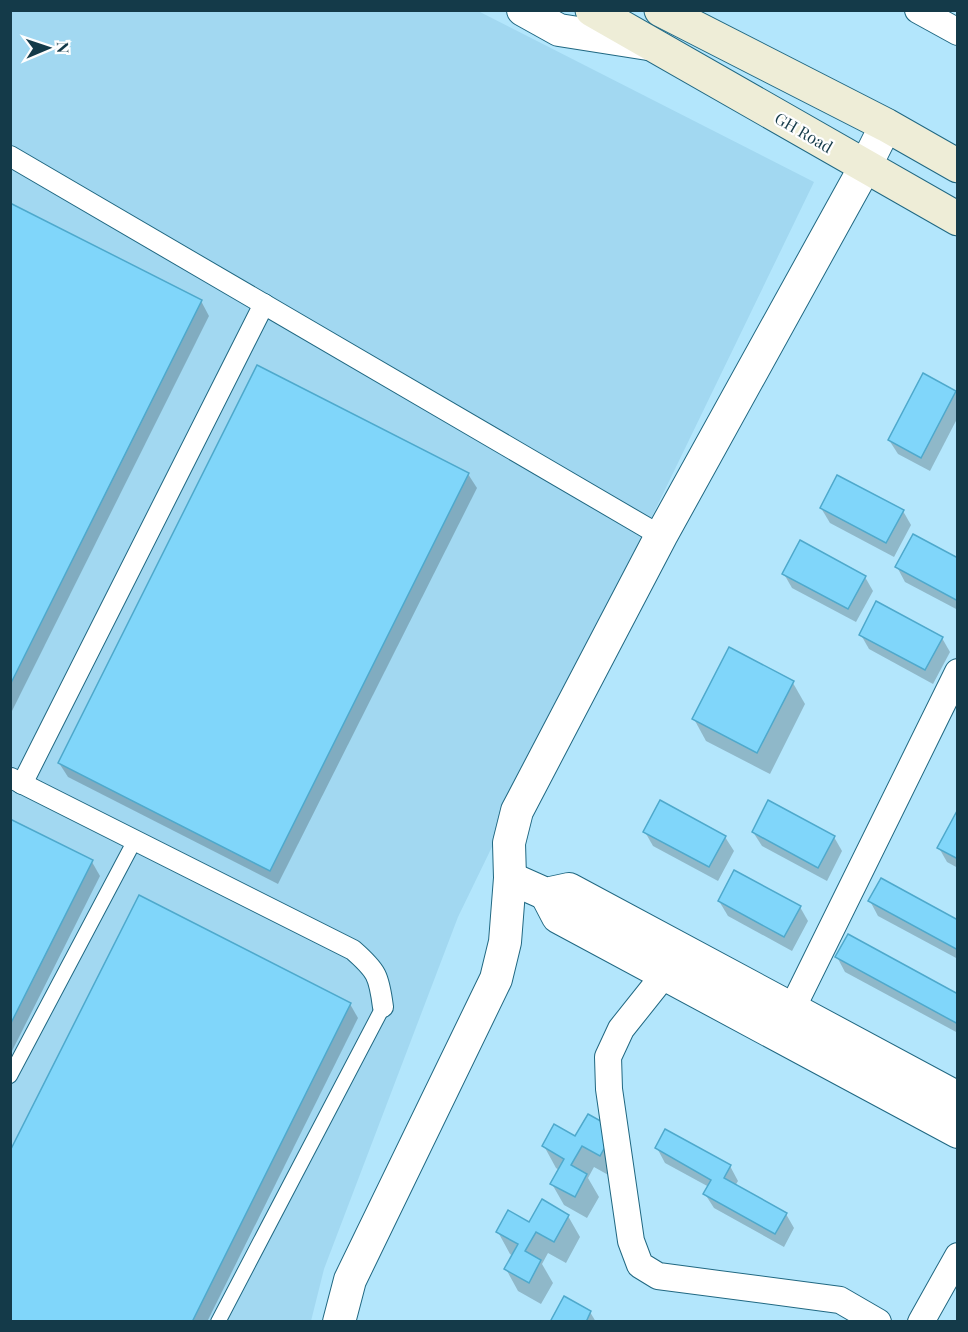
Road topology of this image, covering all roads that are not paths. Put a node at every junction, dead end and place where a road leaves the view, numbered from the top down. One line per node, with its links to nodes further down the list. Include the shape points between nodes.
1 (523, 10): 6 (street, via 559,30)
2 (592, 10): 6 (main road, GH Road)
3 (918, 10): 5 (street)
4 (667, 12): 7 (main road)
5 (957, 32)
6 (652, 45): 10 (main road, GH Road)
7 (886, 125): 9 (main road); 10 (street)
8 (10, 156): 12 (street)
9 (957, 166)
10 (865, 167): 11 (main road, GH Road); 13 (street)
11 (957, 219)
12 (264, 304): 13 (street); 15 (street)
13 (661, 536): 17 (street, via 517,812 509,843)
14 (957, 672): 21 (street)
15 (16, 781): 16 (street)
16 (135, 840): 20 (street, via 353,950 373,967); 22 (lane)
17 (510, 878): 18 (street); 27 (street, via 505,942 496,979 350,1280)
18 (546, 894): 19 (street, via 558,917); 21 (street, via 569,889)
19 (664, 975): 21 (street); 28 (street, via 621,1029 608,1057 631,1241 640,1265 658,1276 840,1300)
20 (383, 1007): 26 (lane)
21 (785, 1022): 23 (street); 24 (street)
22 (10, 1076)
23 (957, 1098)
24 (957, 1132)
25 (957, 1256): 29 (street)
26 (218, 1322)
27 (339, 1322)
28 (878, 1322)
29 (921, 1322)

